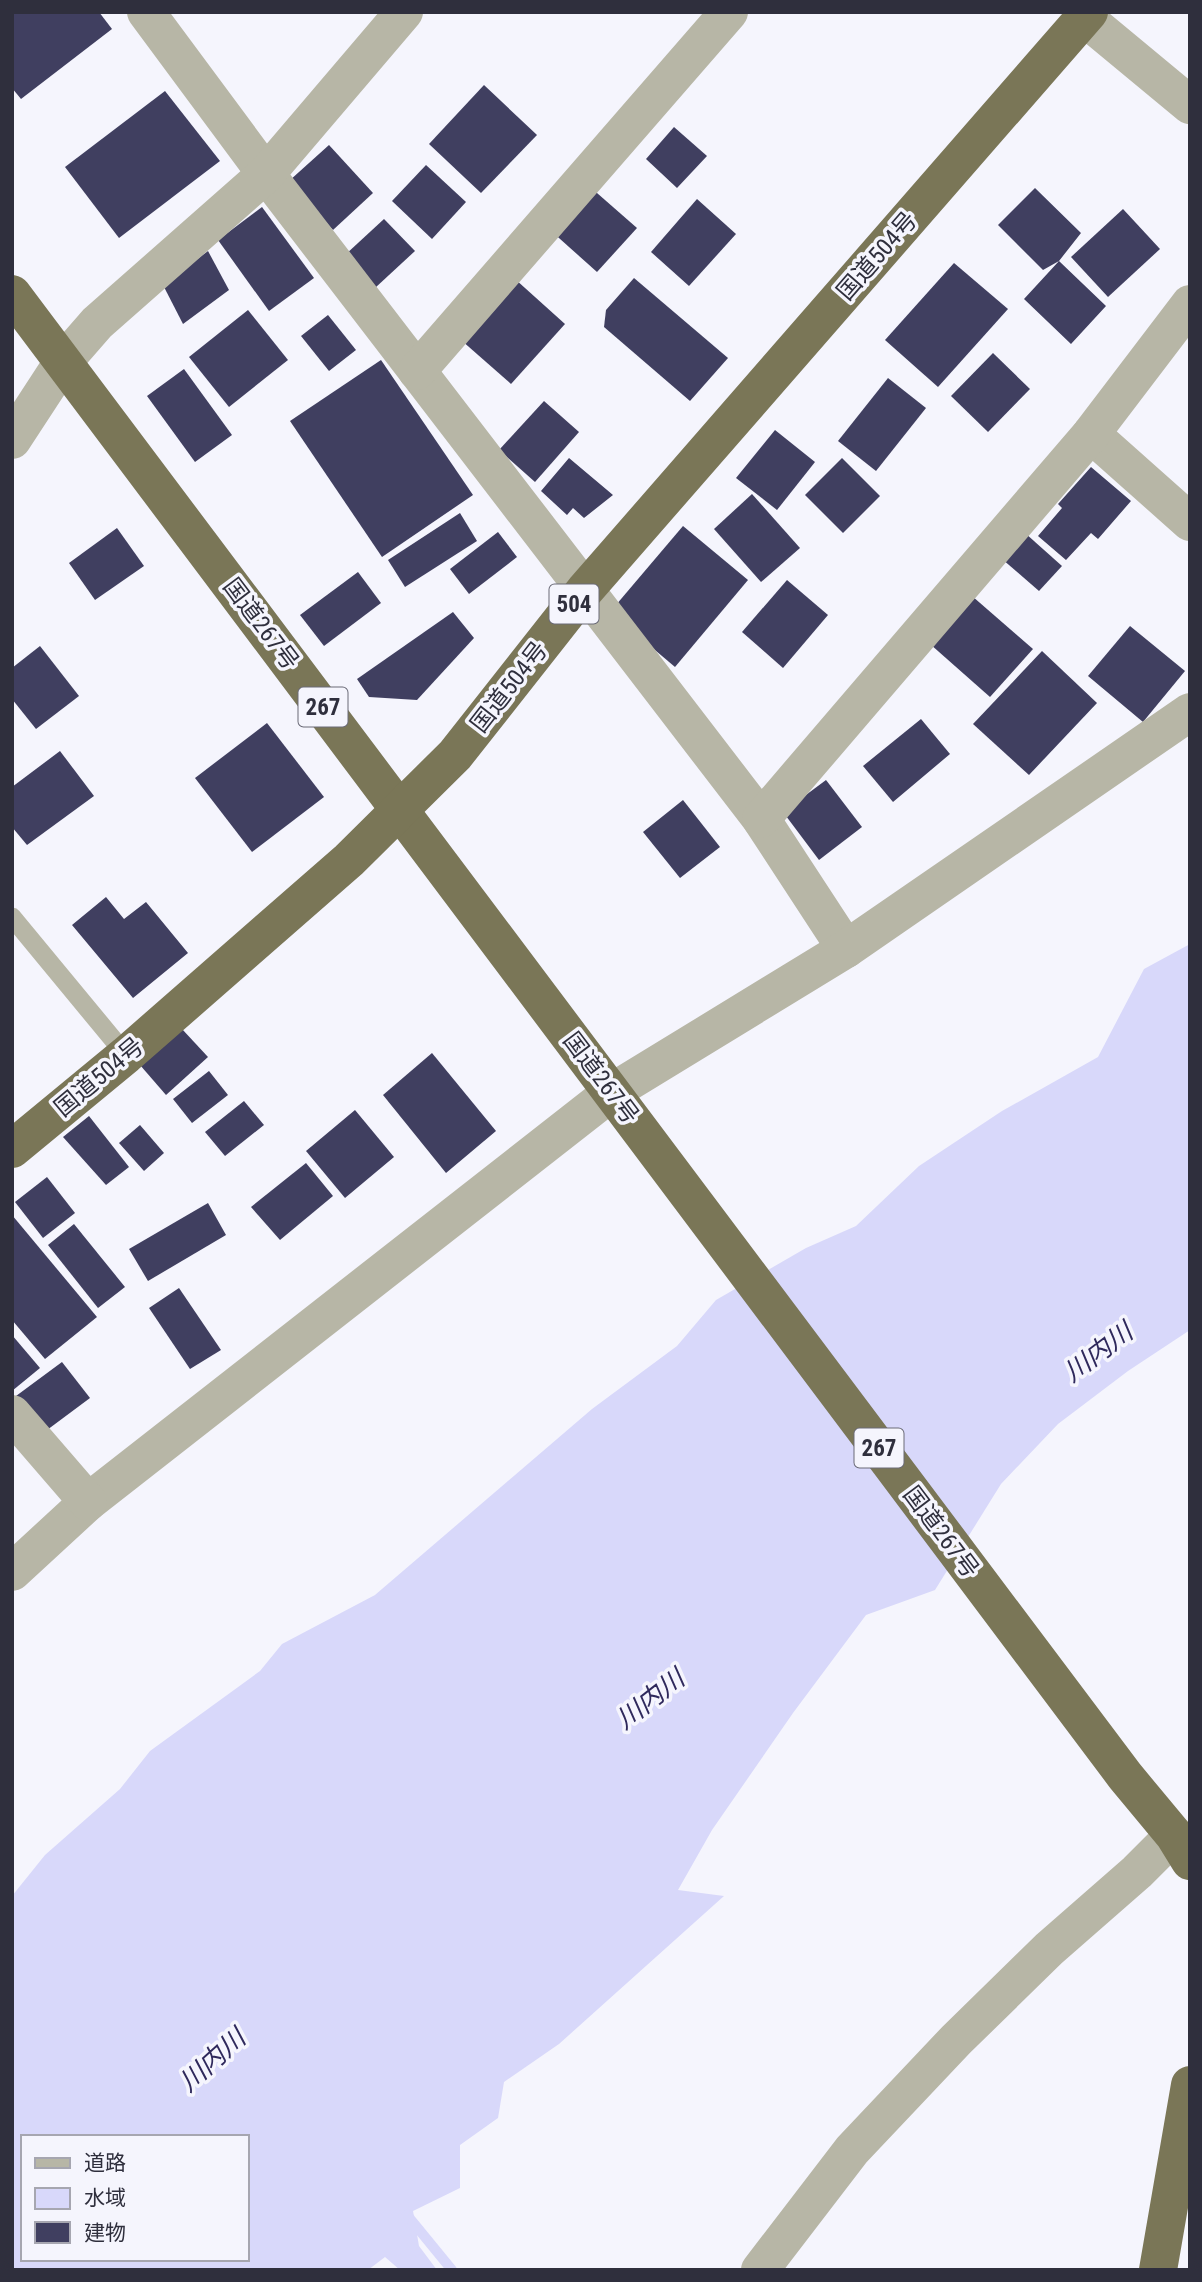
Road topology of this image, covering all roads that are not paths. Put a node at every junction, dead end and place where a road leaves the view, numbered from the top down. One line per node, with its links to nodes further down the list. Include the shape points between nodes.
1 (146, 12): 6 (street)
2 (404, 12): 6 (street)
3 (729, 12): 10 (street)
4 (1085, 14): 5 (street); 14 (highway, 国道504号 / 504)
5 (1190, 105)
6 (266, 174): 9 (street, via 97,323); 10 (street)
7 (12, 294): 9 (highway, 国道267号 / 267)
8 (1190, 304): 11 (street)
9 (63, 362): 12 (street); 16 (highway, 国道267号 / 267)
10 (417, 371): 14 (street)
11 (1091, 434): 13 (street); 17 (street)
12 (12, 440)
13 (1190, 522)
14 (585, 590): 16 (highway, 国道504号 / 504, via 455,755); 17 (street)
15 (1190, 712): 19 (street)
16 (401, 809): 20 (highway, 国道504号 / 504); 21 (highway, 国道267号 / 267)
17 (761, 819): 19 (street)
18 (12, 917): 20 (lane)
19 (846, 949): 21 (street)
20 (126, 1055): 22 (highway, 国道504号 / 504)
21 (622, 1106): 24 (street); 26 (highway, 国道267号 / 267, via 1125,1776)
22 (12, 1149)
23 (12, 1413): 24 (street)
24 (88, 1502): 25 (street)
25 (12, 1572)
26 (1185, 1839): 28 (street, via 1137,1872 1049,1949 956,2040 852,2150)
27 (1190, 2085): 29 (highway)
28 (760, 2270)
29 (1158, 2270)

